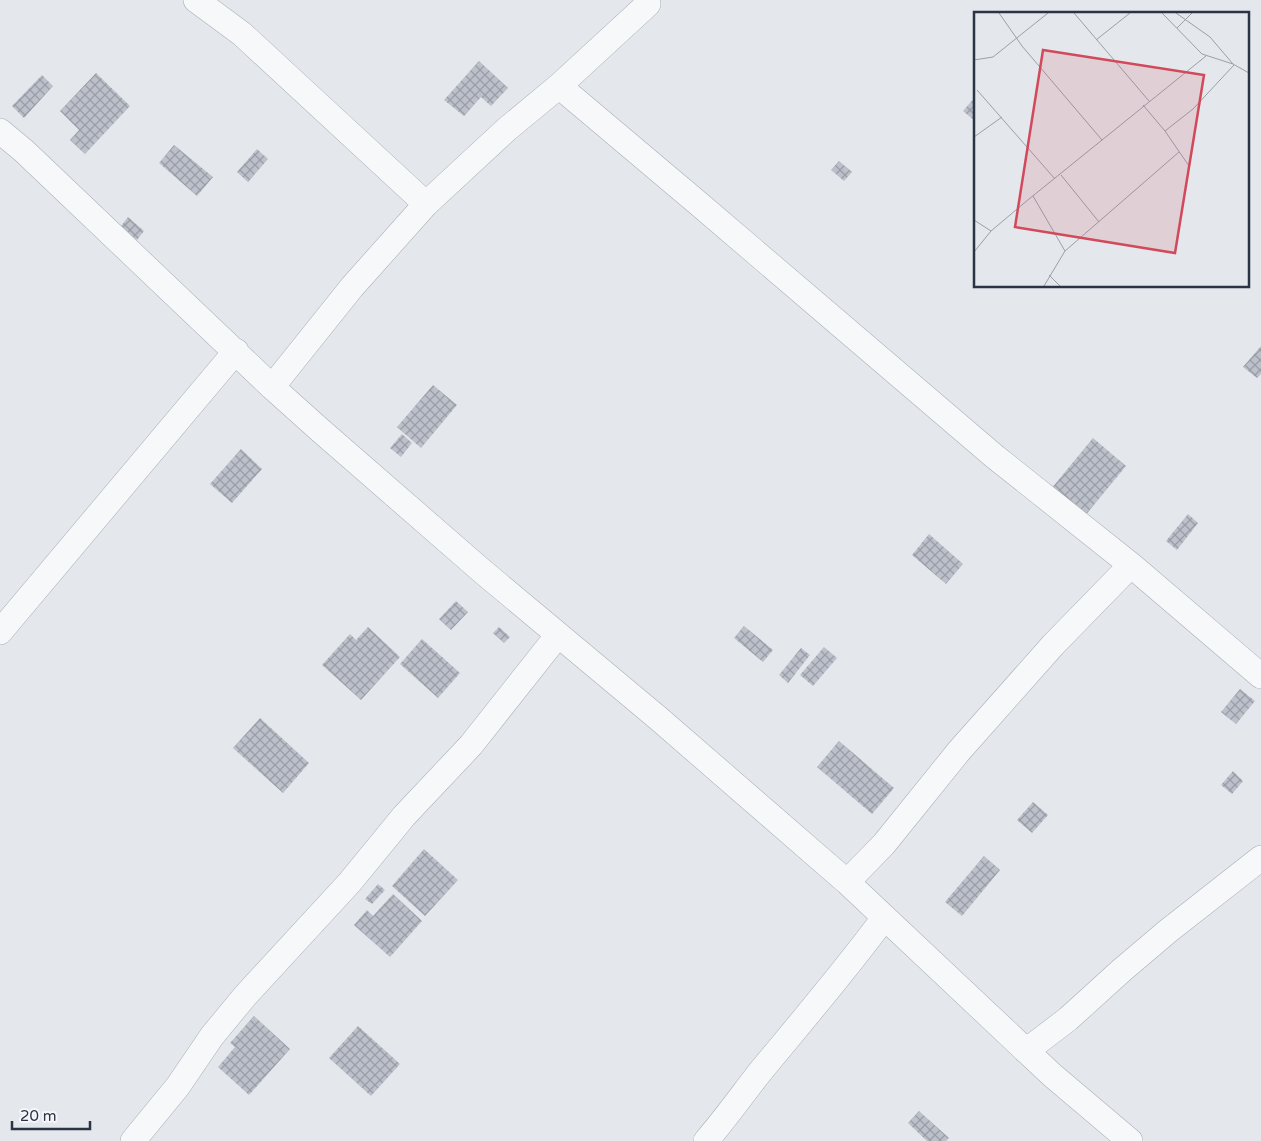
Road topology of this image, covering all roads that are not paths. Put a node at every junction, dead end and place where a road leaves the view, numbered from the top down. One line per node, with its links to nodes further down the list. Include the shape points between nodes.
1 (196, 0): 5 (street, via 242,34)
2 (648, 4): 3 (street)
3 (559, 86): 5 (street); 8 (street, via 994,456)
4 (0, 131): 6 (street)
5 (426, 204): 7 (street, via 352,286)
6 (236, 351): 7 (street); 9 (street)
7 (272, 386): 10 (street)
8 (1131, 565): 11 (street); 13 (street, via 1053,645 884,844)
9 (0, 632)
10 (558, 635): 13 (street); 16 (street, via 471,745 245,996)
11 (1261, 676)
12 (1261, 858): 15 (street, via 1168,931 1068,1019)
13 (847, 882): 14 (street)
14 (884, 918): 15 (street); 17 (street)
15 (1026, 1051): 18 (street)
16 (133, 1141)
17 (706, 1141)
18 (1130, 1141)

